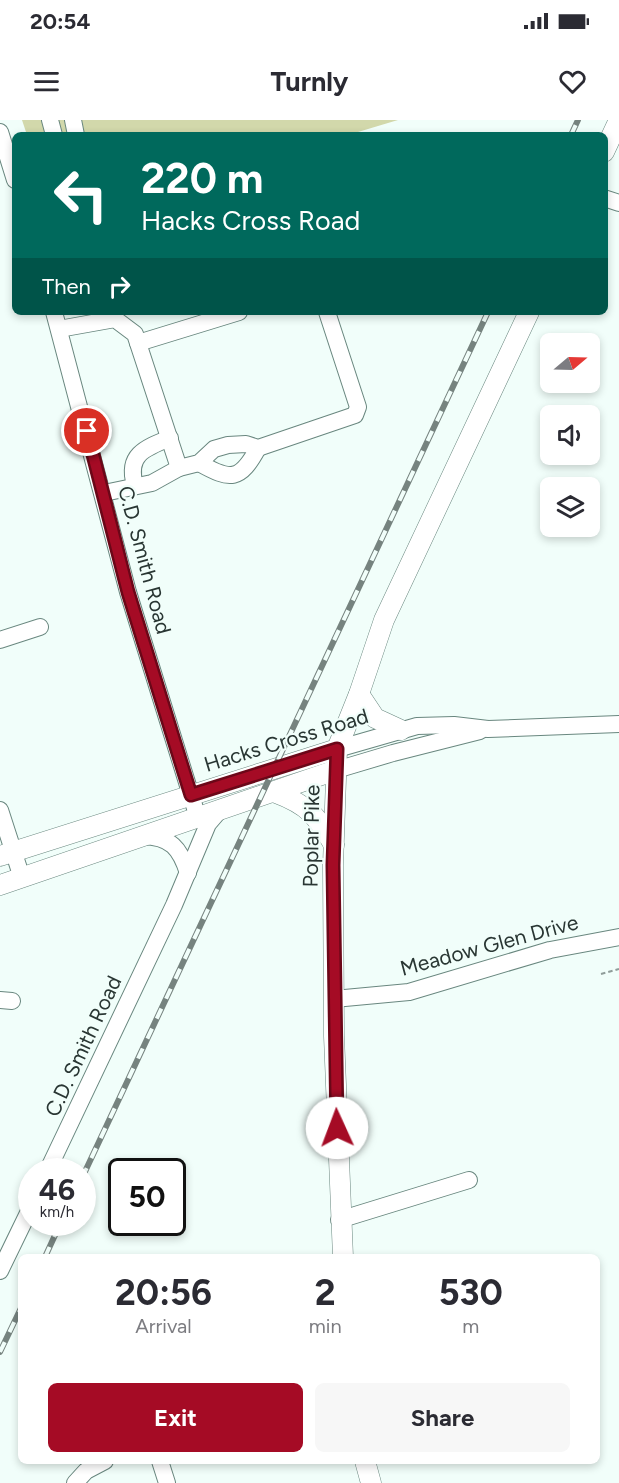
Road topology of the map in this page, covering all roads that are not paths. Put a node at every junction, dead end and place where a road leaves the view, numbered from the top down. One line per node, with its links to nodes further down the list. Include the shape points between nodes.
1 (619, 120): 3 (main road)
2 (0, 132): 4 (street)
3 (608, 143)
4 (12, 170)
5 (55, 315): 10 (street, C.D. Smith Road)
6 (229, 315): 11 (street)
7 (328, 315): 13 (street, via 358,407 355,415)
8 (528, 315): 20 (main road, Poplar Pike, via 384,620)
9 (126, 319): 10 (street); 11 (street)
10 (58, 329): 17 (street, C.D. Smith Road)
11 (138, 343): 12 (street)
12 (170, 438): 15 (street); 16 (street, via 136,457 130,470)
13 (258, 448): 14 (street, via 228,445 214,449); 14 (street, via 247,468 229,475 223,476)
14 (199, 463): 15 (street)
15 (179, 468): 16 (street, via 152,483)
16 (135, 485): 17 (street)
17 (104, 493): 27 (street, C.D. Smith Road, via 128,592)
18 (40, 627): 19 (street)
19 (0, 640)
20 (359, 694): 23 (main road, via 375,718); 24 (main road, Poplar Pike)
21 (619, 724): 22 (street, Hacks Cross Road)
22 (488, 729): 23 (street, Hacks Cross Road, via 454,725); 25 (street, Hacks Cross Road)
23 (401, 730): 24 (street, Hacks Cross Road)
24 (337, 749): 25 (main road, Poplar Pike); 27 (main road, Hacks Cross Road)
25 (336, 770): 26 (main road, Hacks Cross Road); 32 (main road, Poplar Pike)
26 (276, 793): 29 (main road, Hacks Cross Road); 32 (main road, via 309,809)
27 (191, 795): 30 (street, C.D. Smith Road); 33 (main road, Hacks Cross Road)
28 (0, 810): 33 (street)
29 (220, 810): 30 (main road, Hacks Cross Road); 34 (street, C.D. Smith Road, via 208,824)
30 (198, 818): 31 (main road, Hacks Cross Road)
31 (137, 836): 34 (street, via 159,837 169,843 177,849); 35 (main road, Hacks Cross Road)
32 (334, 845): 38 (main road, Poplar Pike)
33 (7, 854): 35 (street)
34 (188, 873): 39 (street, C.D. Smith Road)
35 (22, 878): 36 (main road, Hacks Cross Road)
36 (0, 885)
37 (619, 937): 38 (street, Meadow Glen Drive, via 550,950 409,992)
38 (334, 999): 41 (main road, Poplar Pike)
39 (55, 1158)
40 (469, 1180): 41 (street)
41 (339, 1220): 43 (main road, Poplar Pike)
42 (18, 1234): 44 (street)
43 (343, 1254)
44 (0, 1271)
45 (99, 1464): 48 (street)
46 (161, 1464): 49 (street)
47 (366, 1464): 50 (main road)
48 (75, 1483)
49 (167, 1483)
50 (371, 1483)

